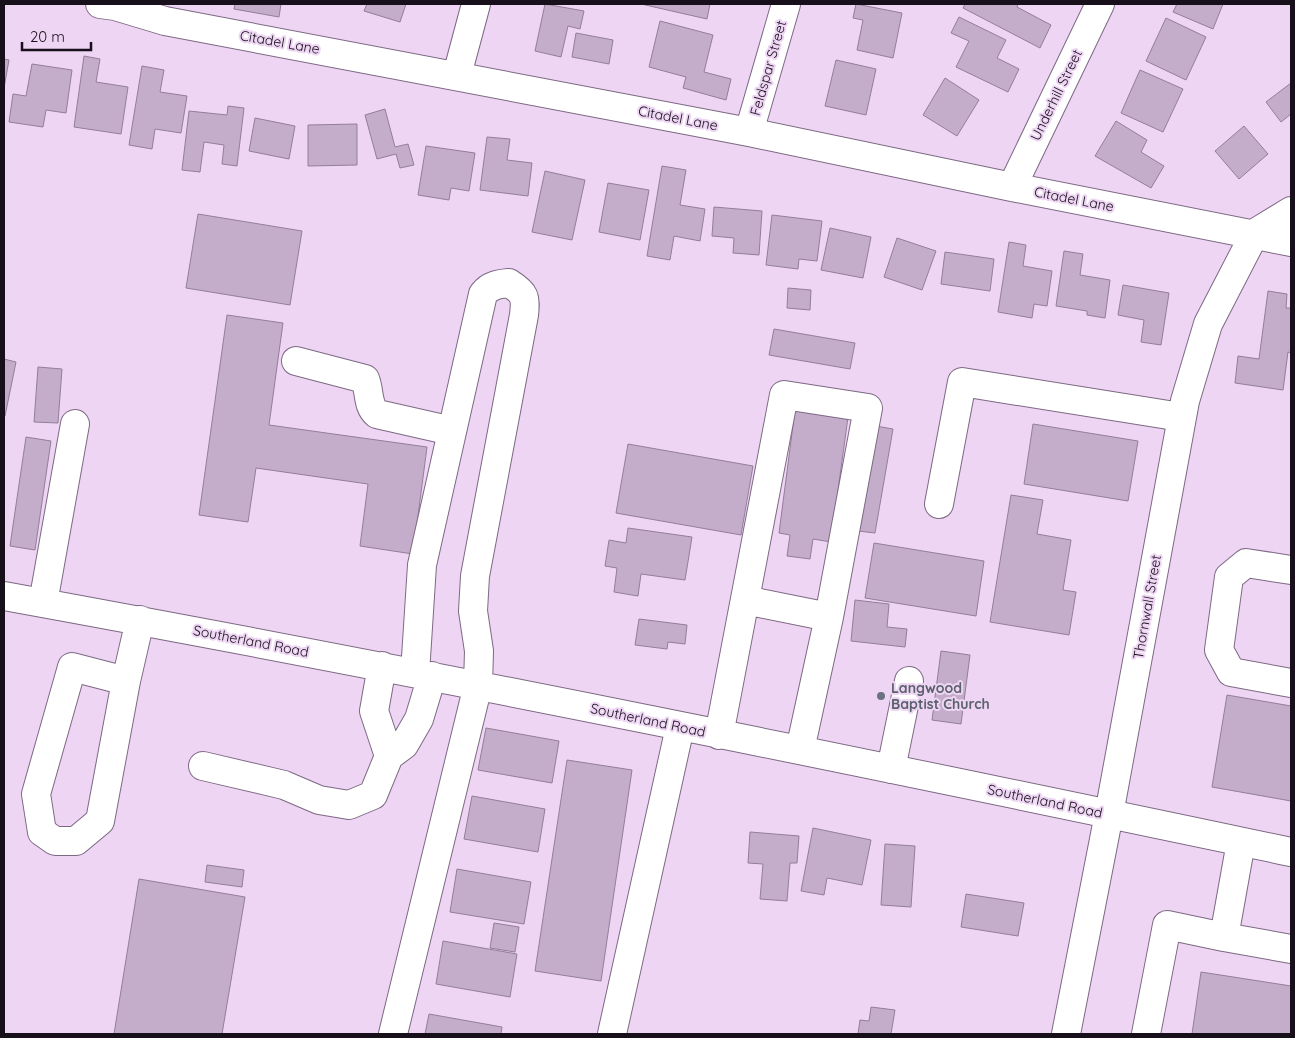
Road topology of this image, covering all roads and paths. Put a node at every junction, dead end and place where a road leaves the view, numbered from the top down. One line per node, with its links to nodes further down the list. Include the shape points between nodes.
1 (100, 4): 5 (street, Citadel Lane)
2 (476, 4): 6 (street)
3 (786, 4): 7 (street, Feldspar Street)
4 (1100, 4): 8 (street, Underhill Street)
5 (167, 12): 6 (street, Citadel Lane)
6 (457, 75): 7 (street, Citadel Lane)
7 (749, 132): 8 (street, Citadel Lane)
8 (1012, 187): 10 (street, Citadel Lane)
9 (1291, 211): 10 (street)
10 (1255, 233): 11 (street, Citadel Lane); 13 (street, Thornwall Street, via 1208,324)
11 (1291, 242)
12 (296, 361): 15 (street, via 365,379 371,409 377,414)
13 (1181, 418): 16 (street, via 962,382); 35 (street, Thornwall Street)
14 (75, 424): 20 (street)
15 (452, 431): 24 (street, via 422,565); 28 (street, via 483,294 496,285 509,283 520,290 525,299 524,315 474,576)
16 (939, 504)
17 (1291, 570): 27 (street, via 1246,563 1229,577 1218,650 1231,672)
18 (4, 596): 20 (street, Southerland Road)
19 (745, 600): 21 (street); 21 (street, via 784,395 868,408); 30 (street)
20 (43, 603): 22 (street, Southerland Road)
21 (829, 617): 31 (street)
22 (140, 620): 23 (street, Southerland Road); 25 (street)
23 (382, 666): 24 (street, Southerland Road); 32 (street, via 374,711)
24 (424, 675): 28 (street, Southerland Road); 32 (street, via 419,719 404,744)
25 (126, 681): 25 (street, via 100,821 76,841 55,841 42,832 36,794 72,667)
26 (909, 682): 34 (street)
27 (1291, 683)
28 (478, 686): 29 (street, Southerland Road); 40 (street)
29 (680, 727): 30 (street, Southerland Road); 41 (street)
30 (719, 734): 31 (street, Southerland Road)
31 (800, 750): 34 (street, Southerland Road)
32 (389, 756): 33 (street, via 374,795 349,805 319,800 284,785)
33 (203, 766)
34 (891, 769): 35 (street, Southerland Road)
35 (1109, 814): 36 (street, Southerland Road); 42 (street, Thornwall Street)
36 (1241, 842): 37 (street, Southerland Road); 38 (street)
37 (1291, 852)
38 (1224, 936): 39 (street); 43 (street, via 1167,925)
39 (1291, 948)
40 (393, 1034)
41 (612, 1034)
42 (1066, 1034)
43 (1146, 1034)

